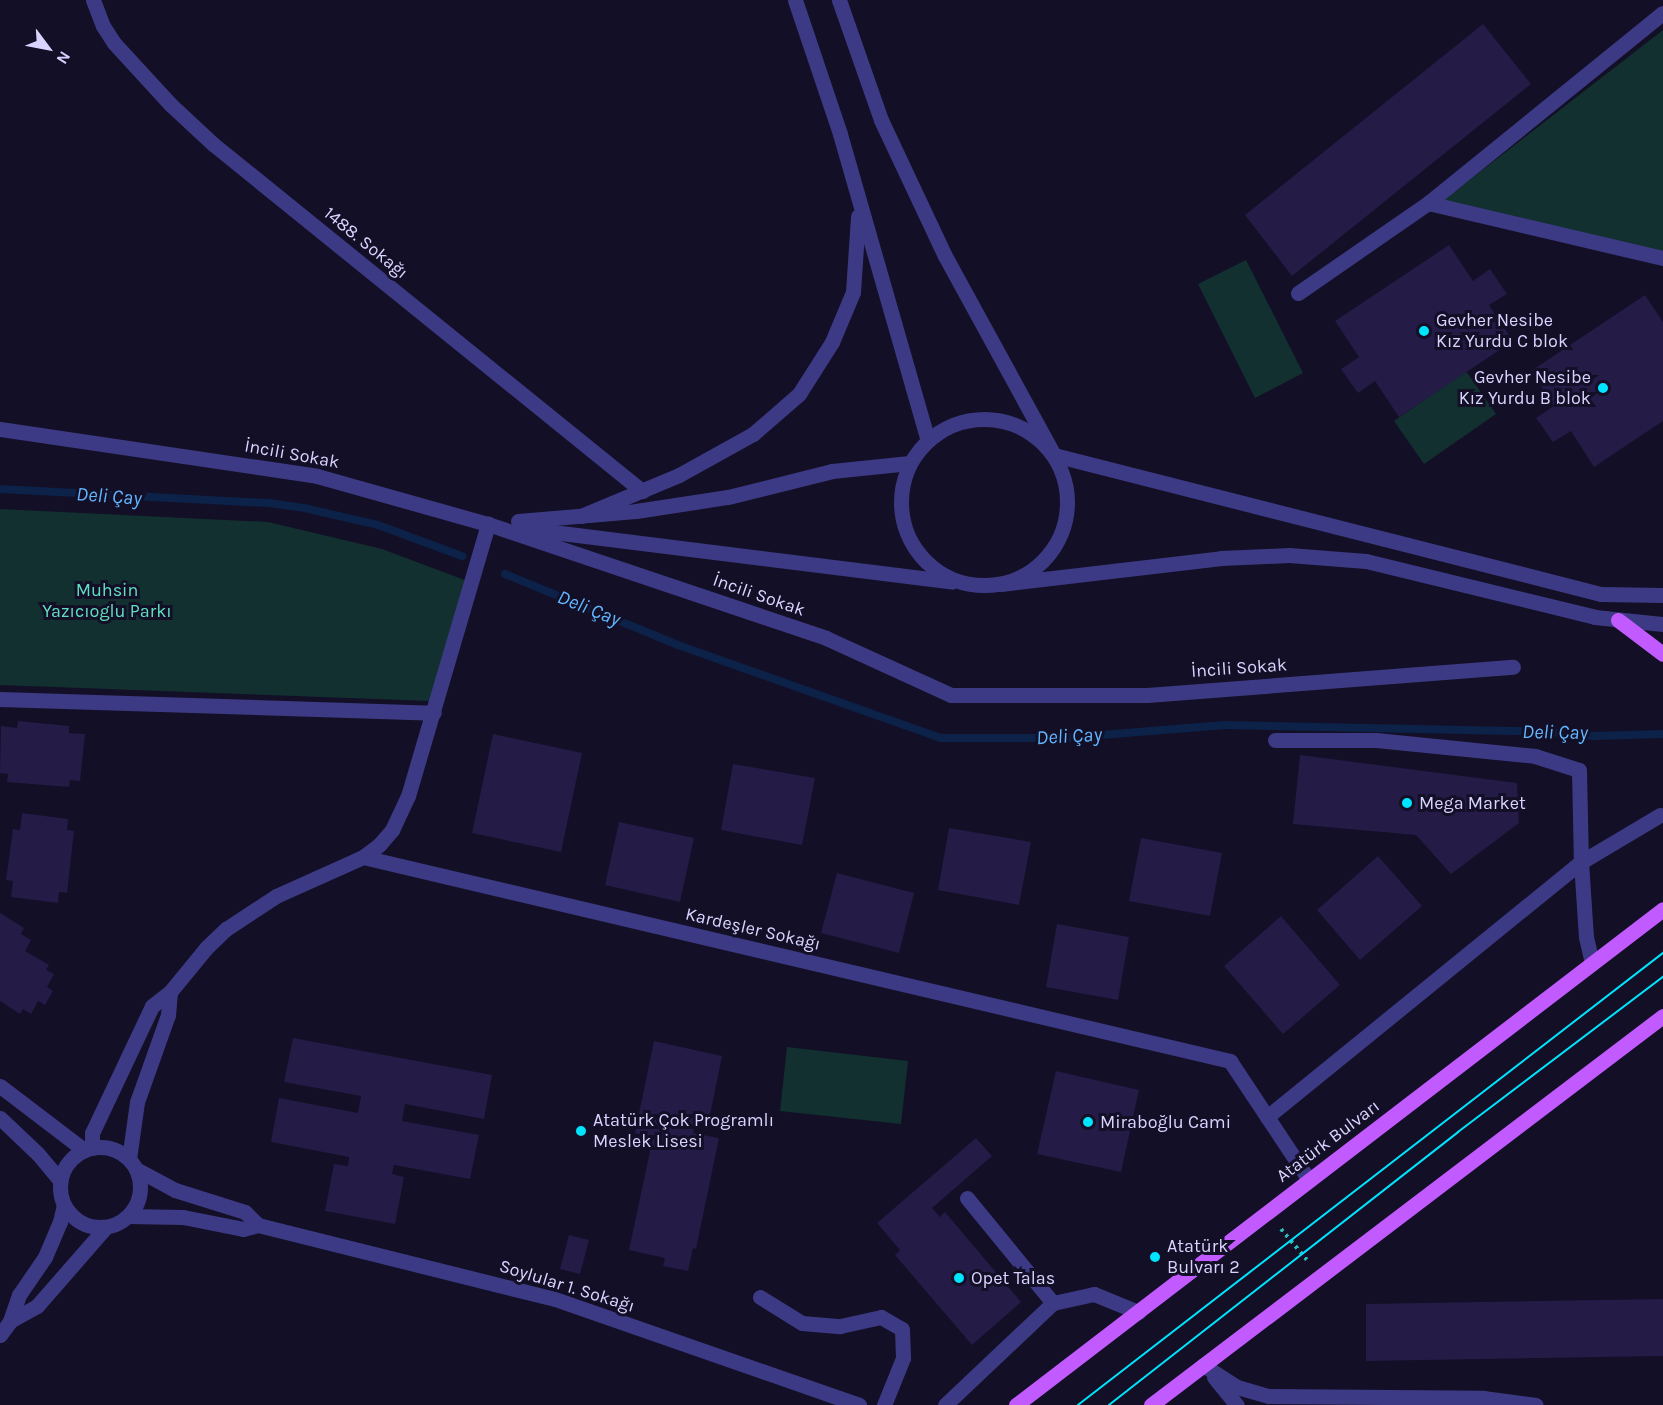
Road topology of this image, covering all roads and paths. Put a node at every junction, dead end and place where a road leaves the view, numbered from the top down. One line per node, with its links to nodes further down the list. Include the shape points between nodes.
1 (93, 0): 13 (street, 1488. Sokağı, via 114,43 213,144)
2 (795, 0): 6 (street)
3 (839, 0): 11 (street, via 881,120 945,256)
4 (1663, 13): 5 (street)
5 (1428, 203): 7 (street); 8 (street)
6 (859, 204): 10 (street); 13 (street, via 854,292 832,342 799,394 753,434)
7 (1663, 258)
8 (1298, 293)
9 (0, 429): 15 (street, İncili Sokak, via 317,476)
10 (928, 440): 11 (street, via 952,424 980,418 1009,421 1035,434); 12 (street)
11 (1054, 455): 16 (street, via 1066,482 1068,510 1061,536 1046,558 1026,575); 18 (street, via 1601,594)
12 (910, 463): 14 (street, via 832,471 728,497); 17 (street, via 902,490 902,517 911,542 934,568 949,578)
13 (642, 491): 14 (street)
14 (581, 516): 15 (street)
15 (488, 524): 17 (street); 22 (street, İncili Sokak, via 826,638 951,695 1147,695); 24 (street)
16 (1001, 584): 17 (street); 19 (street, via 1221,558 1289,555 1366,561)
17 (974, 585)
18 (1663, 596)
19 (1618, 620): 20 (street); 21 (main road)
20 (1663, 624)
21 (1663, 654)
22 (1513, 667)
23 (0, 699): 24 (street)
24 (434, 713): 27 (street, via 401,815 379,845)
25 (1275, 740): 28 (street, via 1376,740 1535,756 1579,770)
26 (1660, 815): 28 (street)
27 (363, 857): 31 (street, via 276,896 248,913 206,948); 34 (street, Kardeşler Sokağı, via 1230,1061)
28 (1581, 862): 30 (street, via 1586,938); 34 (street)
29 (1663, 909): 30 (main road, Atatürk Bulvarı)
30 (1592, 963): 38 (main road, Atatürk Bulvarı)
31 (170, 992): 36 (street, via 152,1006); 37 (street, via 168,1015 137,1102)
32 (1663, 1016): 46 (main road)
33 (0, 1086): 36 (street)
34 (1267, 1117): 38 (street, Kardeşler Sokağı)
35 (0, 1118): 39 (street)
36 (88, 1149): 37 (street, via 107,1148); 39 (street, via 65,1169)
37 (132, 1164): 43 (street, via 140,1194); 44 (street, Soylular 1. Sokağı, via 175,1190 244,1212)
38 (1309, 1180): 42 (main road, Atatürk Bulvarı)
39 (61, 1181): 41 (street)
40 (967, 1198): 48 (street)
41 (64, 1205): 45 (street, via 82,1223); 50 (street, via 54,1238 19,1295)
42 (1268, 1212): 46 (path); 49 (main road, Atatürk Bulvarı)
43 (128, 1216): 44 (street, Soylular 1. Sokağı, via 183,1217 243,1229); 45 (street)
44 (258, 1226): 54 (street, Soylular 1. Sokağı, via 555,1299)
45 (106, 1227): 50 (street, via 37,1306)
46 (1320, 1276): 52 (main road)
47 (760, 1297): 55 (street, via 802,1323 840,1326 880,1317 902,1329 903,1358)
48 (1053, 1303): 49 (street, via 1094,1294); 56 (street)
49 (1138, 1312): 57 (main road, Atatürk Bulvarı)
50 (10, 1321): 51 (street)
51 (0, 1335)
52 (1203, 1365): 53 (street, via 1237,1387 1269,1396); 58 (main road); 59 (street)
53 (1481, 1401): 60 (street)
54 (859, 1405)
55 (884, 1405)
56 (945, 1405)
57 (1016, 1405)
58 (1152, 1405)
59 (1237, 1405)
60 (1536, 1405)

